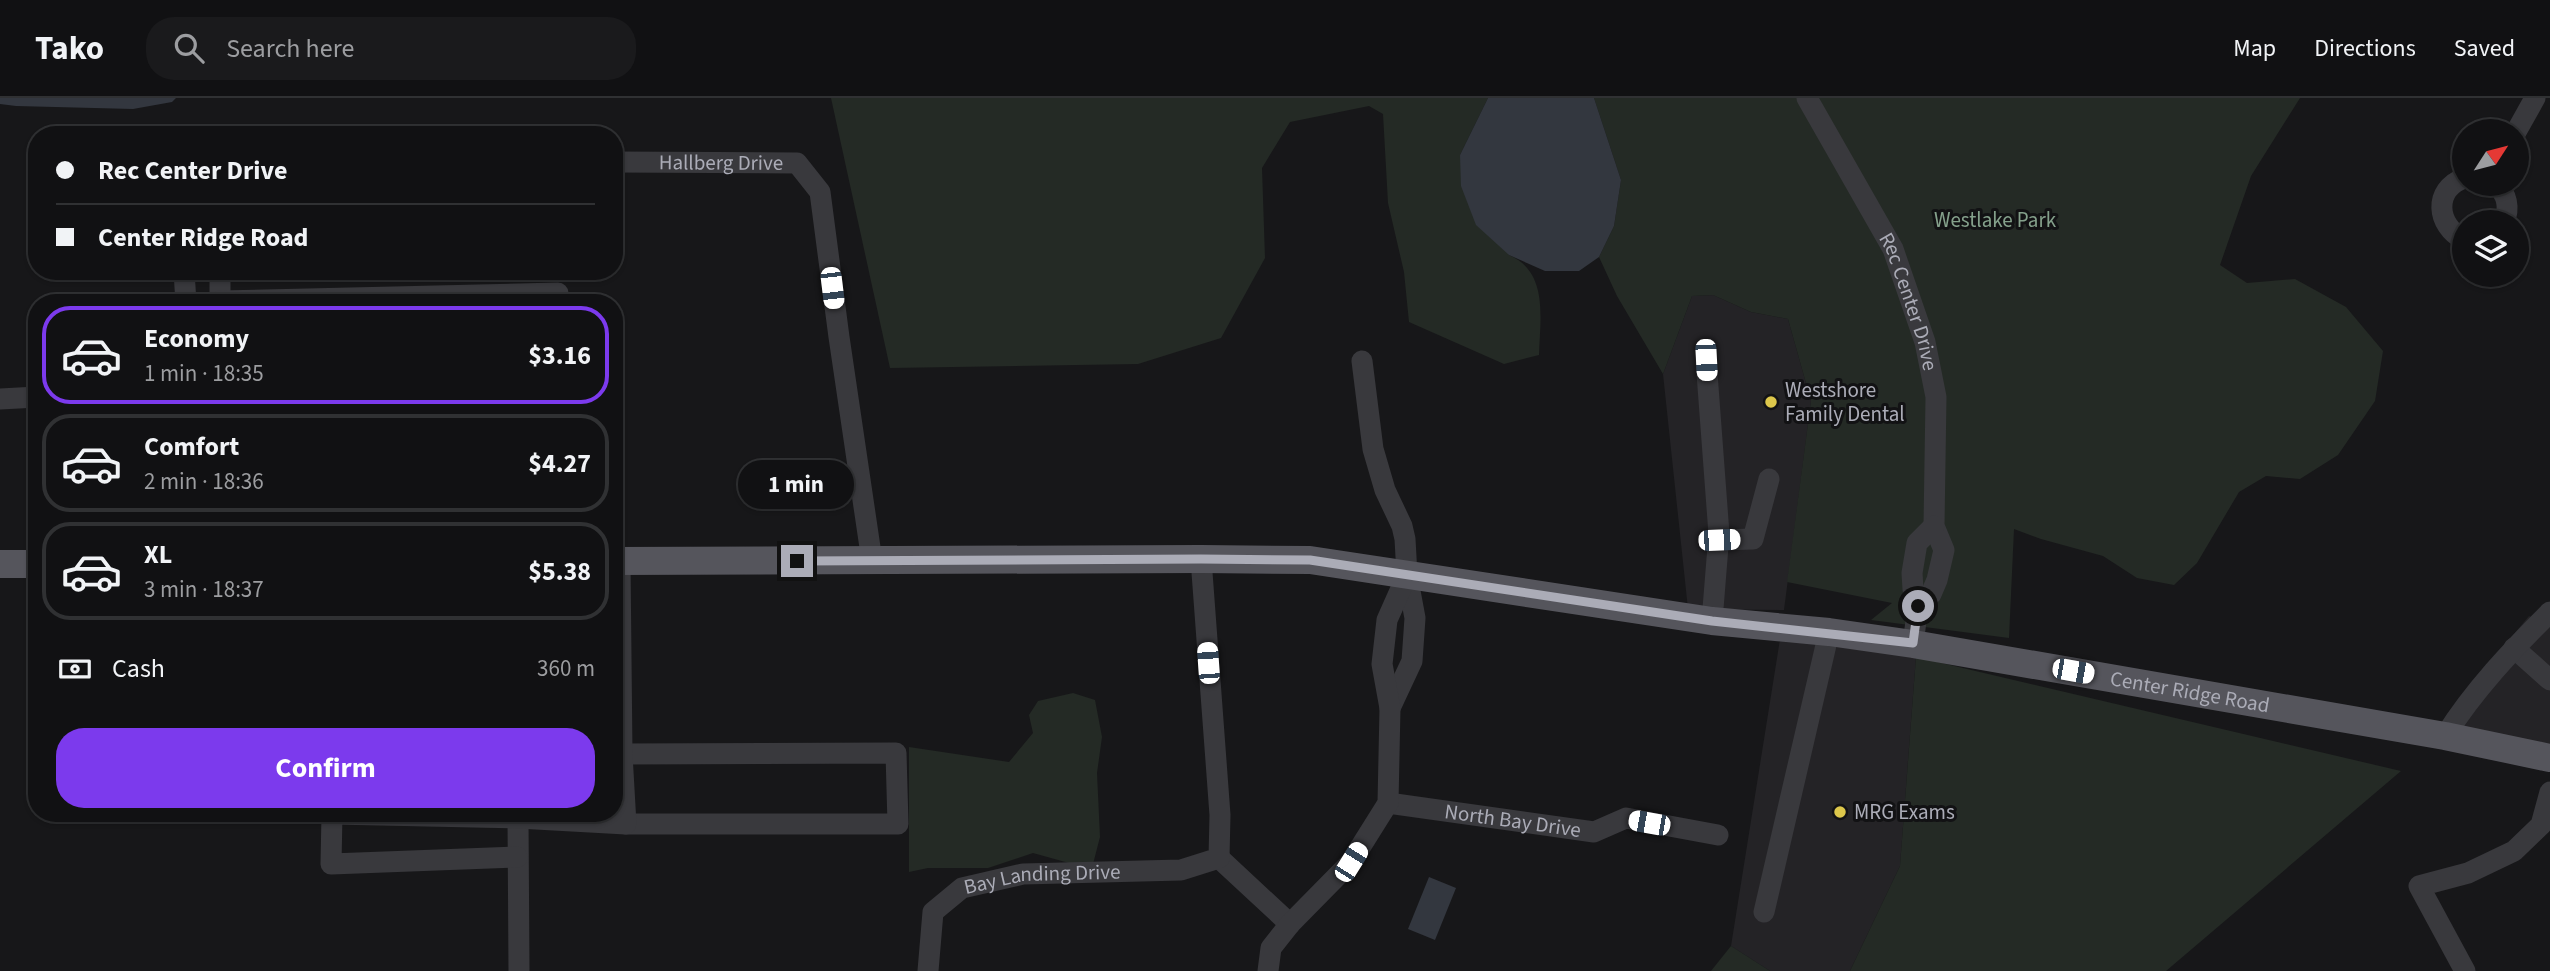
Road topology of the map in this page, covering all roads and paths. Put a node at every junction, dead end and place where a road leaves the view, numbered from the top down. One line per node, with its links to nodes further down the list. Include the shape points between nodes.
1 (1807, 98): 24 (street, Rec Center Drive, via 1893,249 1925,342 1937,397 1934,526 1917,543 1912,573 1918,606)
2 (2535, 98): 3 (street)
3 (2523, 119)
4 (623, 162): 17 (street, Hallberg Drive, via 797,163 820,192)
5 (2452, 184): 6 (street, via 2442,205)
6 (2452, 231)
7 (558, 289): 8 (street)
8 (428, 294)
9 (1706, 360): 14 (street)
10 (1362, 361): 20 (street, via 1373,449 1402,526)
11 (28, 397): 12 (street)
12 (0, 399)
13 (1769, 479): 14 (street, via 1753,539)
14 (1719, 540): 22 (street)
15 (1201, 559): 17 (main road, Center Ridge Road); 20 (main road, Center Ridge Road, via 1310,560); 40 (street, via 1220,815)
16 (623, 561): 17 (main road, Center Ridge Road)
17 (872, 561)
18 (0, 564): 19 (main road)
19 (28, 564)
20 (1407, 575): 22 (main road, Center Ridge Road); 27 (street, via 1387,620 1382,664); 27 (street, via 1415,618 1412,662)
21 (2550, 612): 25 (street)
22 (1712, 621): 23 (main road, Center Ridge Road)
23 (1829, 632): 24 (main road, Center Ridge Road); 41 (street)
24 (1913, 643): 28 (main road, Center Ridge Road)
25 (2514, 648): 26 (street); 28 (street)
26 (2550, 680)
27 (1390, 708): 33 (street)
28 (2445, 736): 30 (main road, Center Ridge Road)
29 (623, 754): 37 (street, via 896,753 898,824)
30 (2550, 758)
31 (623, 772): 37 (street)
32 (2550, 792): 46 (street, via 2542,825 2514,851 2468,873 2419,886)
33 (1388, 803): 38 (street, North Bay Drive, via 1594,832 1626,818); 42 (street, via 1351,862)
34 (332, 822): 39 (street, via 331,864)
35 (518, 822): 39 (street)
36 (590, 822): 37 (street)
37 (626, 824)
38 (1718, 835)
39 (517, 857): 43 (street)
40 (1219, 859): 42 (street); 44 (street, Bay Landing Drive, via 1181,870 1023,874 962,888 933,912)
41 (1764, 912)
42 (1290, 924): 45 (street, via 1271,948)
43 (519, 971)
44 (928, 971)
45 (1268, 971)
46 (2465, 971)

